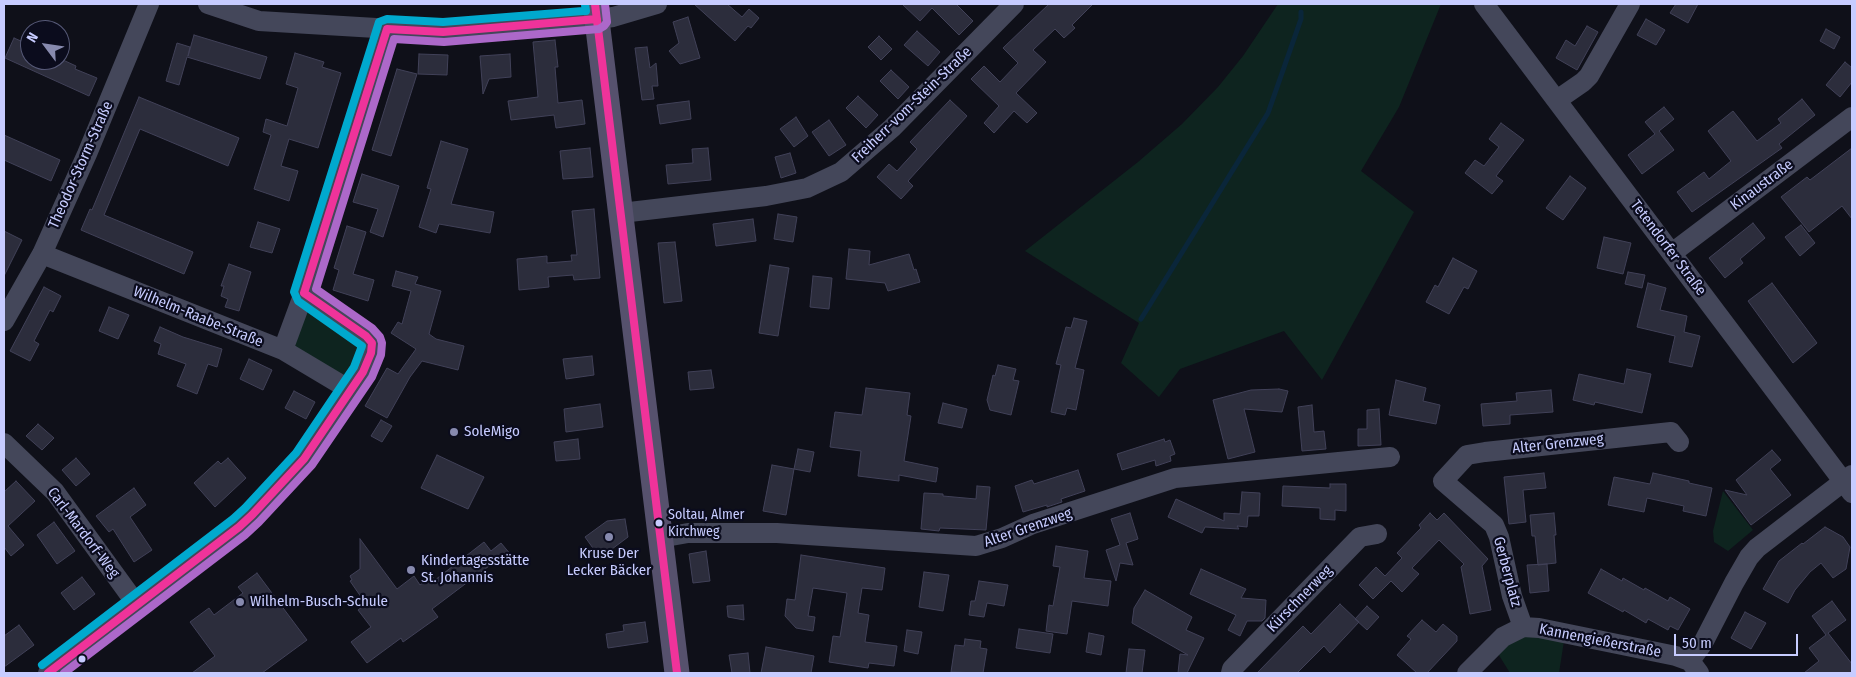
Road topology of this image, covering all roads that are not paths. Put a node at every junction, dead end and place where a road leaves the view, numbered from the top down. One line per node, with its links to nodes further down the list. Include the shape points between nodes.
1 (149, 4): 14 (street, Theodor-Storm-Straße)
2 (208, 4): 7 (street)
3 (657, 4): 8 (street)
4 (1014, 4): 12 (street, Freiherr-vom-Stein-Straße, via 892,128 841,172 807,188 766,196)
5 (1484, 4): 10 (street, Tetendorfer Straße)
6 (1630, 4): 10 (street, via 1589,76)
7 (260, 12): 9 (street)
8 (602, 13): 9 (street, via 443,32); 12 (main road)
9 (387, 29): 15 (street)
10 (1557, 100): 13 (street, Tetendorfer Straße)
11 (1852, 117): 13 (street, Kinaustraße)
12 (621, 213): 25 (main road)
13 (1672, 252): 23 (street, Tetendorfer Straße)
14 (42, 254): 16 (street, Theodor-Storm-Straße); 17 (street, Wilhelm-Raabe-Straße)
15 (304, 293): 17 (street); 18 (street, via 366,336 372,344 362,372)
16 (4, 321)
17 (283, 350): 18 (street, Wilhelm-Raabe-Straße)
18 (350, 390): 26 (street, via 313,447 268,499 239,527)
19 (4, 442): 26 (street, Carl-Mardorf-Weg, via 55,492)
20 (1679, 442): 22 (street, Alter Grenzweg, via 1671,432 1485,452 1467,455)
21 (1390, 457): 25 (street, Alter Grenzweg, via 1174,478 976,546 777,532 688,533)
22 (1443, 481): 27 (street, Gerberplatz, via 1494,525)
23 (1849, 483): 28 (street, via 1749,557 1702,643)
24 (1377, 534): 31 (street, Kürschnerweg, via 1360,537)
25 (660, 538): 30 (main road)
26 (137, 605): 29 (street)
27 (1523, 627): 28 (street, Kannengießerstraße, via 1676,656); 32 (street, Kannengießerstraße, via 1503,637)
28 (1694, 667)
29 (48, 673)
30 (677, 673)
31 (1231, 673)
32 (1467, 673)

